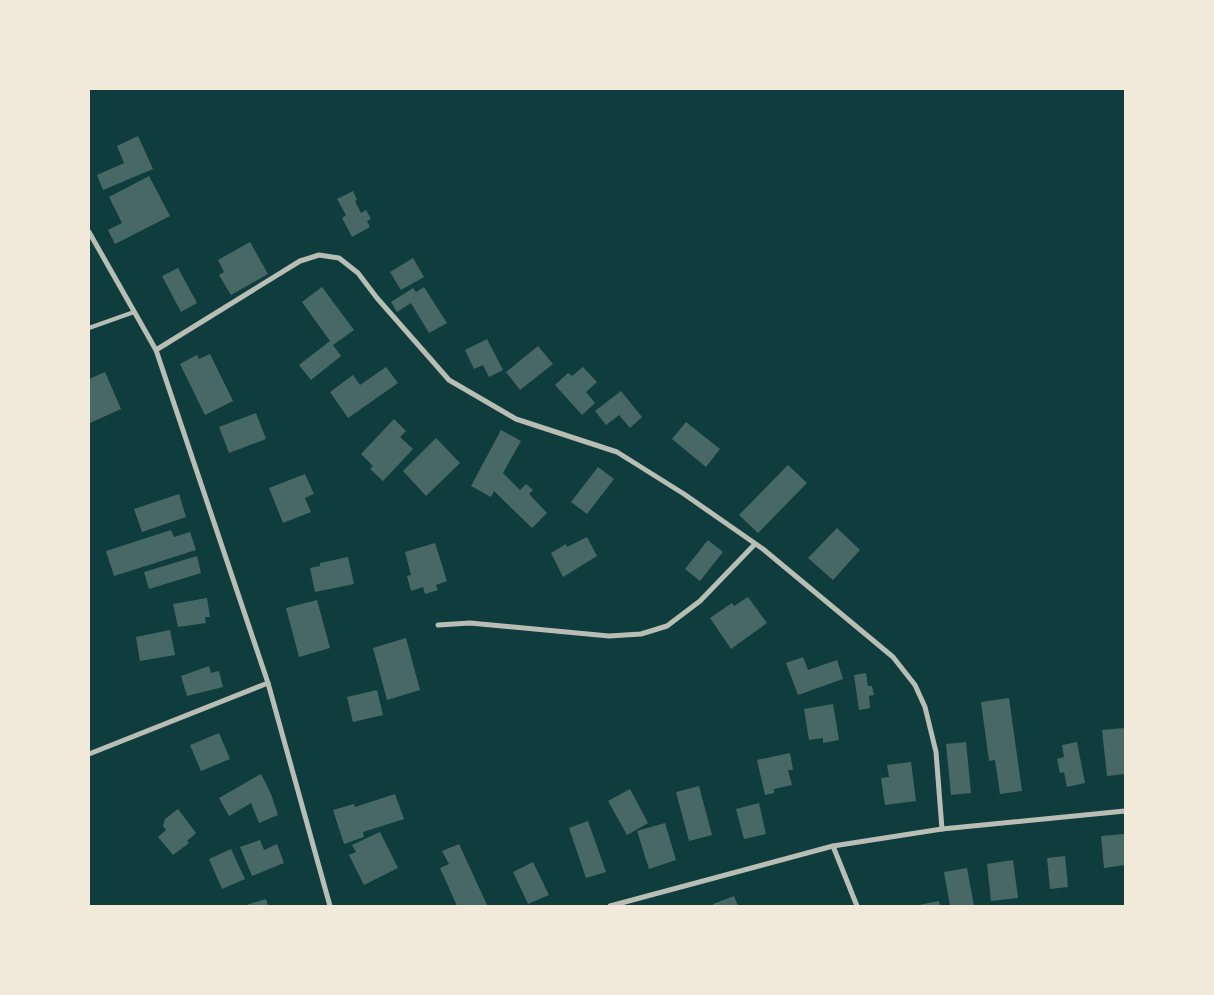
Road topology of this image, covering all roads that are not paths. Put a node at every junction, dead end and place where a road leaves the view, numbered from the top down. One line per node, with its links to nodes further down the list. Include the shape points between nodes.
1 (89, 232): 2 (street)
2 (134, 312): 3 (lane); 4 (street)
3 (89, 328)
4 (156, 350): 5 (street, via 300,261 319,254 339,258 358,273 449,380 516,419 617,452); 7 (street)
5 (755, 544): 6 (street, via 700,601 667,626 641,634 609,636 470,624); 10 (street, via 893,657 915,685 926,707 932,730)
6 (438, 625)
7 (268, 683): 8 (street); 12 (street)
8 (89, 754)
9 (1125, 810): 10 (street)
10 (942, 829): 11 (street)
11 (833, 846): 13 (street); 14 (street)
12 (330, 906)
13 (610, 906)
14 (857, 906)

